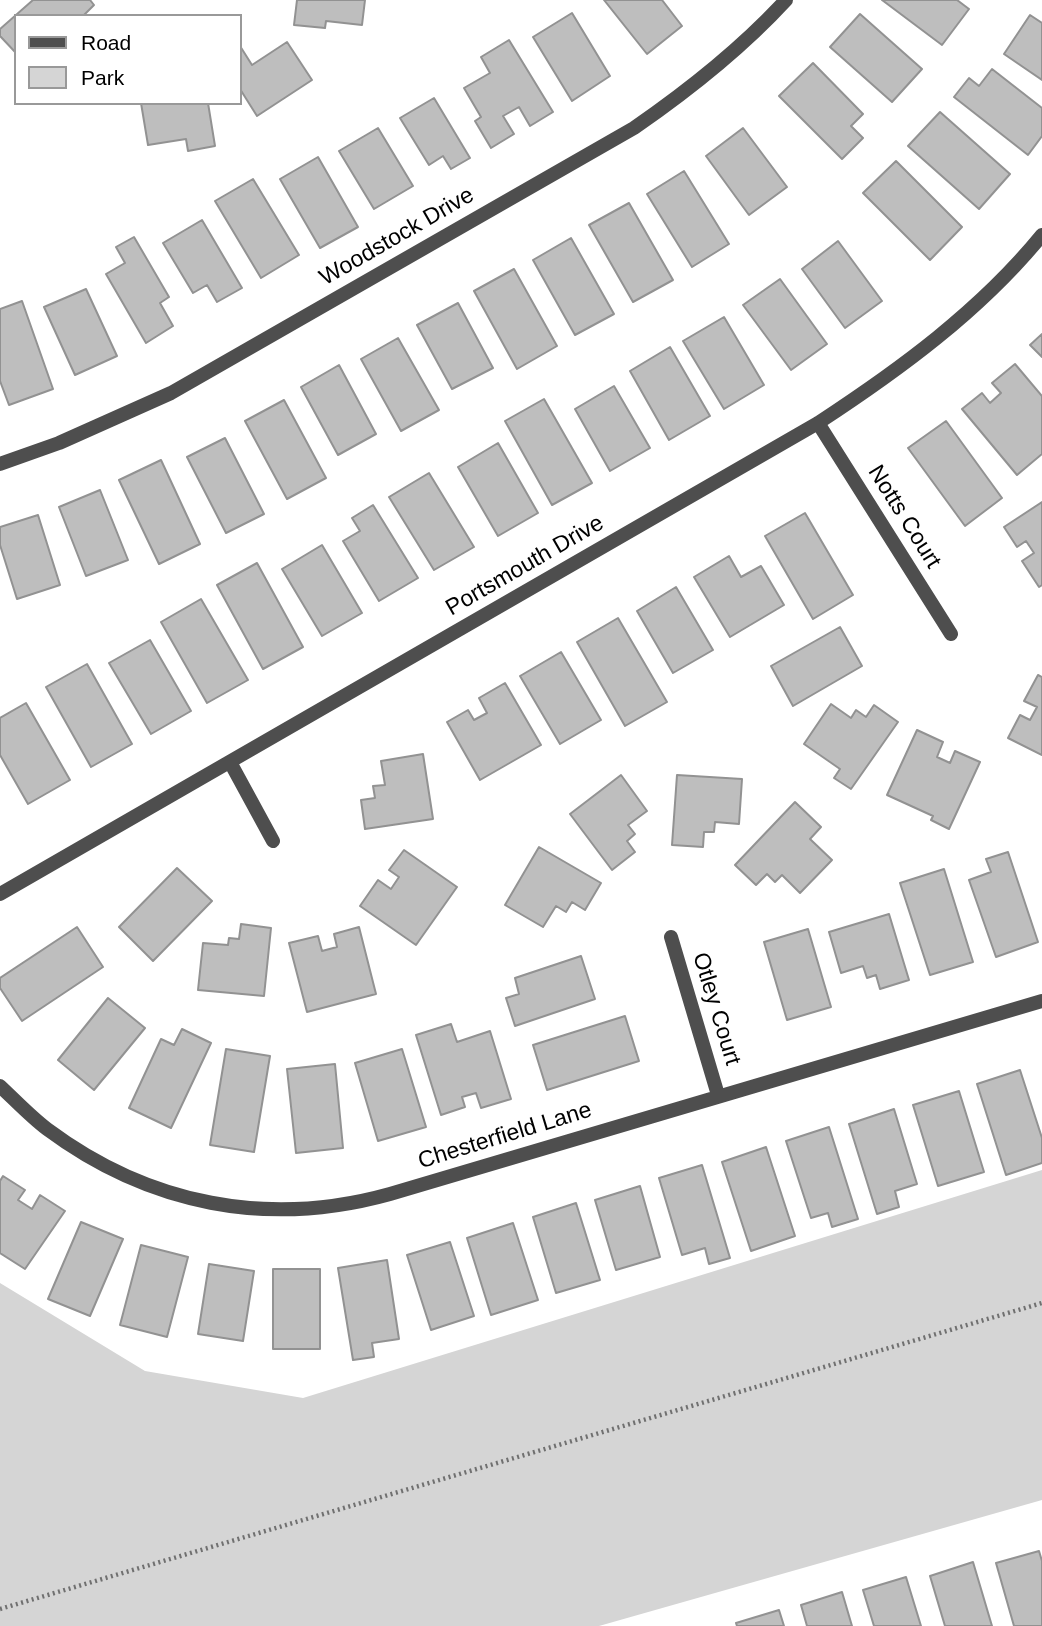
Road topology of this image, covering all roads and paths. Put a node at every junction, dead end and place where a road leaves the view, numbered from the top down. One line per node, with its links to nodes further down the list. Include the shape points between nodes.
1 (786, 0): 4 (street, Woodstock Drive, via 720,65 634,128 171,393)
2 (1042, 235): 3 (street, Portsmouth Drive, via 931,342)
3 (818, 423): 5 (street, Notts Court); 6 (street, Portsmouth Drive)
4 (0, 464)
5 (951, 634)
6 (230, 762): 7 (street); 8 (street, Portsmouth Drive)
7 (273, 841)
8 (0, 894)
9 (671, 936): 12 (street, Otley Court)
10 (1042, 1001): 12 (street, Chesterfield Lane)
11 (0, 1086): 12 (street, Chesterfield Lane, via 46,1128 110,1168 186,1197 267,1211 360,1202)
12 (718, 1095)
13 (1042, 1303): 14 (path)
14 (0, 1609)

